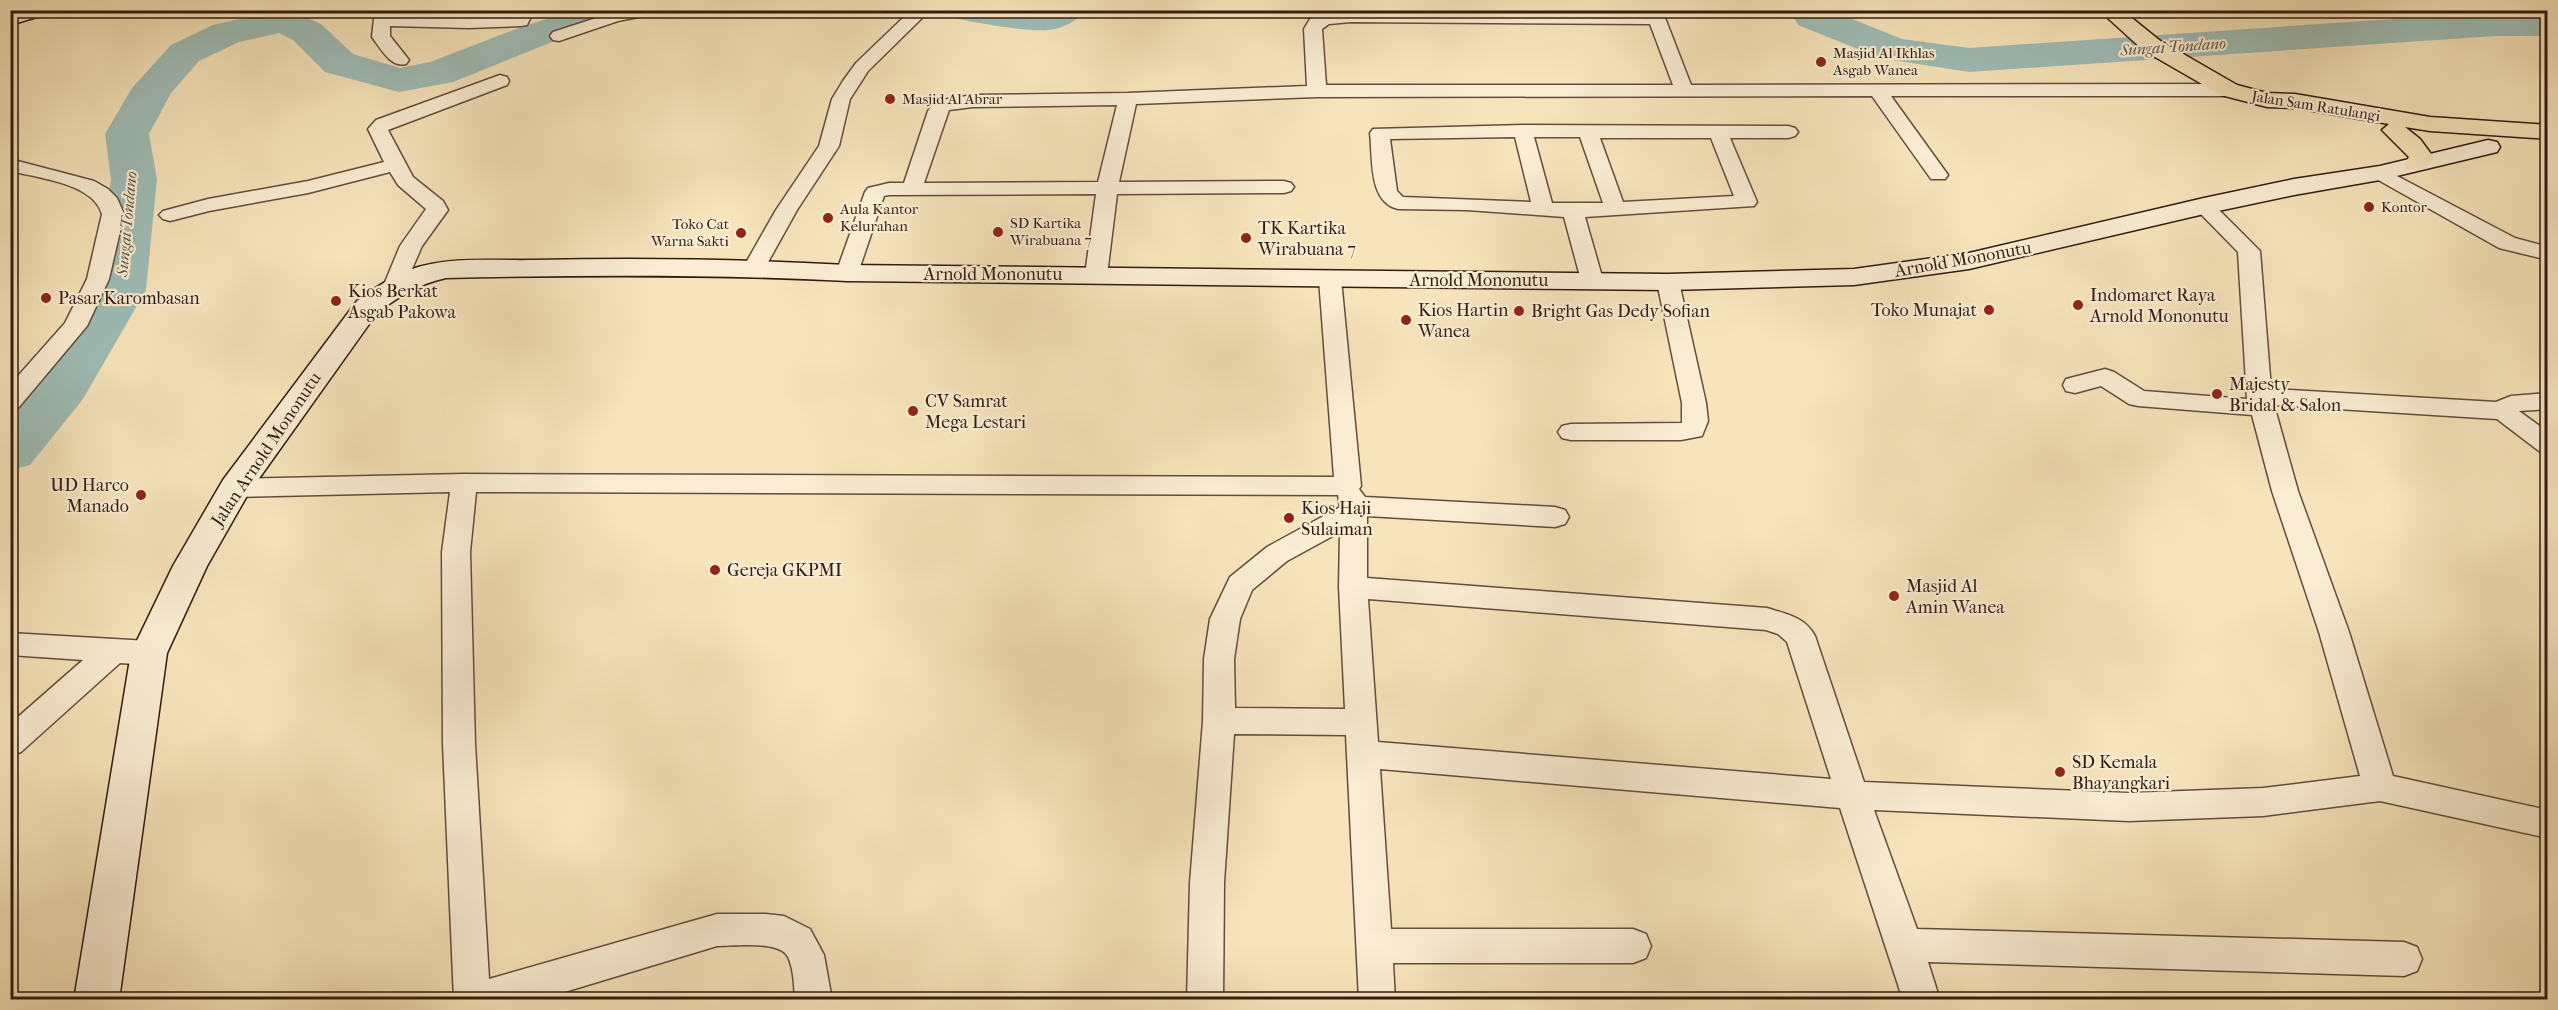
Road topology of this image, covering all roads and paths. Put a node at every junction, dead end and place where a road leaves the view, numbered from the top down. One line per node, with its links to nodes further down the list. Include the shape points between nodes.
1 (40, 10): 8 (street)
2 (526, 10): 7 (street, via 521,21 469,23)
3 (648, 10): 9 (street)
4 (911, 10): 42 (street, via 913,18 862,67 841,99 829,146)
5 (2109, 10): 15 (main road, Jalan Sam Ratulangi, via 2137,35)
6 (1655, 15): 13 (street); 16 (street, via 1326,19 1313,29)
7 (383, 16): 10 (street, via 381,37)
8 (10, 20)
9 (559, 36)
10 (400, 60)
11 (500, 81): 30 (street, via 380,126 381,139)
12 (1663, 90): 13 (street); 16 (street); 22 (street)
13 (1684, 90): 14 (street)
14 (1877, 90): 15 (street); 32 (street)
15 (2229, 90): 18 (main road, Jalan Sam Ratulangi)
16 (1317, 91): 17 (street)
17 (1128, 99): 34 (street, via 973,101 944,105 938,111); 35 (street)
18 (2267, 100): 19 (main road, via 2293,112); 26 (main road, Jalan Sam Ratulangi, via 2295,101 2409,121)
19 (2394, 130): 26 (main road); 28 (main road, via 2422,158)
20 (1523, 131): 21 (street); 38 (street); 38 (street, via 1380,133 1387,194 1398,203)
21 (1589, 131): 22 (street); 37 (street)
22 (1671, 132): 23 (street)
23 (1718, 132): 24 (street); 37 (street, via 1747,201)
24 (1788, 132)
25 (2547, 132): 26 (main road, Jalan Sam Ratulangi)
26 (2487, 140): 27 (main road, Jalan Sam Ratulangi); 28 (street, Arnold Mononutu)
27 (2547, 140)
28 (2416, 164): 31 (street, Arnold Mononutu)
29 (10, 165): 51 (street, via 74,180 104,195 113,207 98,279 75,326)
30 (395, 165): 40 (street); 49 (street, via 405,182 436,205 437,210 415,236)
31 (2380, 173): 36 (street, Arnold Mononutu); 41 (street, via 2507,243)
32 (1938, 175)
33 (1284, 187): 35 (street)
34 (912, 189): 35 (street); 44 (street, via 875,192)
35 (1107, 189): 45 (street)
36 (2204, 206): 48 (street, Arnold Mononutu, via 1969,261 1918,269 1854,277); 53 (street, via 2250,251)
37 (1615, 208): 39 (street)
38 (1543, 209): 39 (street)
39 (1573, 211): 47 (street)
40 (170, 215)
41 (2547, 254)
42 (754, 268): 43 (street, Arnold Mononutu); 44 (street, Arnold Mononutu)
43 (446, 270): 49 (street, Jalan Arnold Mononutu)
44 (847, 273): 45 (street, Arnold Mononutu)
45 (1096, 275): 46 (street, Arnold Mononutu)
46 (1330, 279): 47 (street, Arnold Mononutu); 59 (street)
47 (1592, 280): 48 (street, Arnold Mononutu)
48 (1668, 282): 55 (street, via 1694,403 1694,428 1689,432)
49 (394, 287): 58 (street, Jalan Arnold Mononutu, via 367,307 344,336)
50 (2075, 384): 53 (street, via 2105,377 2138,398)
51 (10, 401)
52 (2547, 401): 54 (street, via 2511,404)
53 (2261, 402): 54 (street); 68 (street, via 2285,491 2334,632)
54 (2504, 411): 56 (street)
55 (1571, 432)
56 (2547, 445)
57 (464, 483): 58 (street); 59 (street); 76 (street, via 456,552 459,744)
58 (235, 488): 64 (street, Jalan Arnold Mononutu, via 190,566)
59 (1352, 501): 60 (street); 61 (street); 65 (street, via 1240,584 1225,619)
60 (1555, 517)
61 (1353, 587): 66 (street); 69 (street, via 1767,619 1788,626 1800,636)
62 (10, 644): 63 (street)
63 (113, 651): 64 (street); 67 (street)
64 (149, 653): 75 (street, Jalan Arnold Mononutu)
65 (1219, 721): 66 (street); 79 (street, via 1207,883)
66 (1363, 738): 69 (street); 72 (street)
67 (10, 743)
68 (2380, 787): 69 (street, via 2263,802 2129,807); 70 (street)
69 (1852, 795): 71 (street)
70 (2547, 824)
71 (1905, 945): 74 (street); 81 (street)
72 (1374, 946): 73 (street); 80 (street)
73 (1634, 946)
74 (2404, 959)
75 (96, 999)
76 (472, 999)
77 (478, 999): 78 (street, via 717,930 757,929 791,935 801,947)
78 (814, 999)
79 (1205, 999)
80 (1377, 999)
81 (1922, 999)

